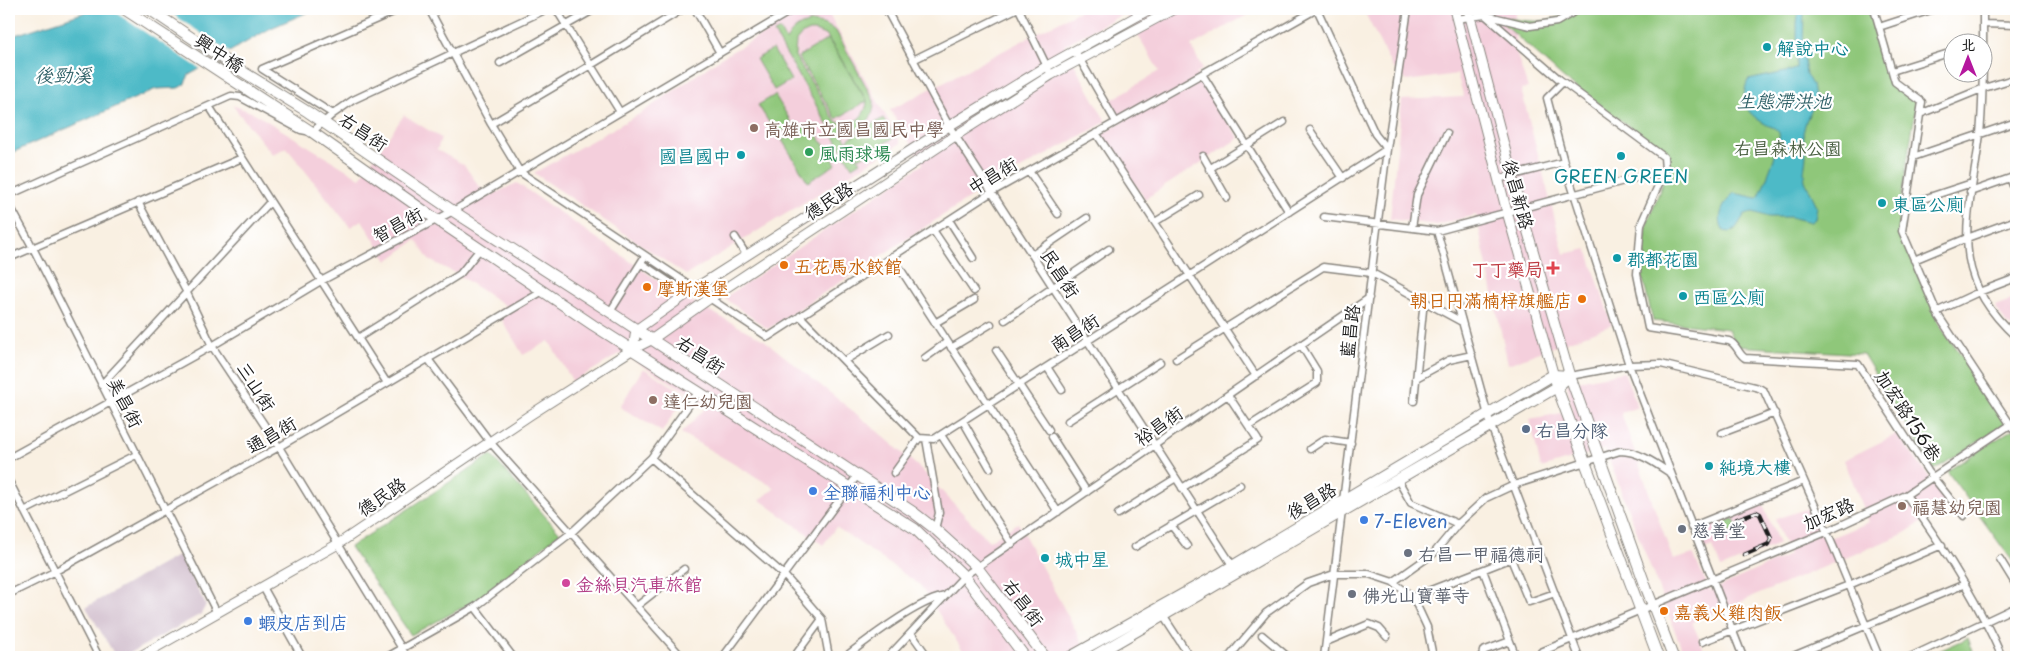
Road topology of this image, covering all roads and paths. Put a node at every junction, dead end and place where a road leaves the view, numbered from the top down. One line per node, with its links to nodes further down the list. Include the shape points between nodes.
1 (124, 9): 55 (main road, 興中橋)
2 (149, 9): 47 (main road, 興中橋)
3 (400, 9): 49 (street, via 262,69)
4 (429, 9): 31 (street)
5 (547, 9): 31 (street)
6 (556, 9): 27 (street)
7 (595, 9): 27 (street)
8 (682, 9): 37 (street)
9 (695, 9): 32 (street)
10 (794, 9): 32 (street, 智昌街)
11 (886, 9): 34 (street, 民昌街)
12 (1018, 9): 34 (street); 38 (street)
13 (1150, 9): 30 (street, 德民路)
14 (1174, 9): 35 (street, 德民路)
15 (1317, 9): 40 (street, 中昌街); 65 (street, via 1375,134)
16 (1408, 9): 65 (street, 藍昌路)
17 (1454, 9): 24 (street, 後昌新路)
18 (1579, 9): 23 (street, via 1557,22 1530,26)
19 (1874, 9): 28 (street)
20 (1934, 9): 28 (street)
21 (1983, 9): 25 (street)
22 (1469, 12): 23 (street); 24 (street); 74 (street, 後昌新路)
23 (1485, 15): 43 (street)
24 (1456, 19): 77 (street, 後昌新路)
25 (1983, 24): 26 (street); 29 (street)
26 (2016, 24)
27 (567, 25): 36 (street); 37 (street)
28 (1879, 27): 39 (street)
29 (1983, 32)
30 (1075, 50): 35 (street); 38 (street, 德民路)
31 (452, 53): 49 (street, via 353,100); 56 (street)
32 (720, 53): 48 (street, 智昌街)
33 (1942, 55): 39 (street)
34 (913, 60): 57 (street, 民昌街)
35 (1080, 60): 41 (street, 德民路); 52 (street)
36 (500, 63)
37 (591, 66): 48 (street); 56 (street)
38 (1047, 66): 41 (street); 57 (street, 德民路)
39 (1892, 70): 50 (street, via 1896,82 1922,102)
40 (1202, 74): 52 (street, 中昌街); 64 (street)
41 (1051, 75): 63 (street, 德民路)
42 (2016, 78): 45 (street)
43 (1563, 82): 69 (street, via 1547,98); 71 (street, via 1664,157)
44 (1984, 82): 45 (street)
45 (1984, 88): 50 (street); 62 (street)
46 (209, 106): 59 (street, via 230,96 240,97 301,130); 68 (street); 83 (street)
47 (308, 112): 51 (main road, 右昌街)
48 (620, 112): 73 (street, 智昌街)
49 (333, 114): 51 (street)
50 (1920, 114): 67 (street)
51 (322, 122): 59 (street); 91 (main road, 右昌街)
52 (1116, 122): 60 (street, 中昌街)
53 (1284, 122): 64 (street)
54 (2016, 122): 62 (street)
55 (298, 123): 59 (main road, 右昌街)
56 (491, 124): 73 (street)
57 (949, 126): 63 (street, 民昌街); 112 (street, 德民路)
58 (1310, 130): 76 (street)
59 (312, 132): 97 (main road, 右昌街)
60 (1096, 133): 72 (street, 中昌街); 100 (street)
61 (1447, 133): 102 (street, via 1416,195)
62 (1980, 134): 67 (street); 78 (street)
63 (955, 136): 79 (street, 民昌街); 128 (street, 德民路)
64 (1248, 145): 70 (street); 92 (street)
65 (1387, 149): 76 (street, 南昌街); 101 (street, 藍昌路)
66 (1203, 156): 70 (street)
67 (1913, 157): 89 (street)
68 (242, 158): 86 (street); 87 (street)
69 (1564, 162): 74 (street); 82 (street)
70 (1209, 169): 85 (street)
71 (1665, 170): 82 (street); 201 (street, 加宏路156巷, via 1641,224 1637,274 1648,328 1729,340 1745,358 1858,364)
72 (1029, 171): 79 (street, 中昌街); 94 (street)
73 (520, 172): 91 (street, 智昌街); 111 (street)
74 (1512, 175): 77 (street); 90 (street, 後昌新路)
75 (2013, 177): 80 (street); 81 (street)
76 (1343, 178): 92 (street, 南昌街)
77 (1498, 179): 93 (street, 後昌新路)
78 (1972, 183): 80 (street); 89 (street)
79 (992, 192): 98 (street, 中昌街); 110 (street, 民昌街)
80 (1970, 192): 106 (street)
81 (2016, 193)
82 (1576, 194): 90 (street); 157 (street)
83 (9, 195)
84 (1199, 195): 100 (street)
85 (1227, 198)
86 (138, 202): 107 (street); 123 (street, 三山街)
87 (270, 202): 121 (street); 123 (street)
88 (9, 204): 107 (street, 美昌街)
89 (1905, 205): 116 (street, via 1902,231)
90 (1521, 209): 93 (street); 161 (street, 後昌新路)
91 (453, 212): 97 (street, 智昌街); 132 (main road, 右昌街)
92 (1289, 212): 119 (street, 南昌街)
93 (1507, 212): 104 (street); 159 (street, 後昌新路)
94 (1058, 214)
95 (1324, 217): 101 (street)
96 (1087, 218): 110 (street)
97 (437, 220): 108 (main road, 右昌街); 121 (street, 智昌街)
98 (949, 220): 103 (street, 中昌街); 115 (street)
99 (2016, 220): 106 (street)
100 (1155, 222): 119 (street)
101 (1378, 223): 102 (street); 118 (street, 藍昌路)
102 (1412, 228): 104 (street)
103 (933, 230): 113 (street, 中昌街); 125 (street)
104 (1437, 231): 136 (street)
105 (735, 237): 112 (street)
106 (1967, 238): 116 (street); 127 (street, via 1970,268)
107 (33, 248): 114 (street); 164 (street, 美昌街)
108 (480, 248): 124 (main road, 右昌街); 143 (street, via 460,274)
109 (1109, 249): 122 (street)
110 (1032, 255): 122 (street, 民昌街)
111 (645, 256): 117 (street); 126 (street)
112 (747, 256): 126 (street, 德民路)
113 (892, 256): 134 (street, 中昌街); 137 (street)
114 (9, 258)
115 (973, 258)
116 (1914, 260): 133 (street)
117 (641, 263): 126 (street); 132 (street)
118 (1372, 273): 129 (street, 藍昌路); 131 (street); 139 (street, via 1323,267)
119 (1190, 275): 139 (street); 145 (street, 南昌街)
120 (2016, 278): 127 (street)
121 (321, 281): 143 (street); 148 (street, 智昌街)
122 (1052, 287): 135 (street); 145 (street, 民昌街)
123 (186, 291): 148 (street, 三山街); 164 (street)
124 (543, 291): 149 (main road, 右昌街); 153 (street, 通昌街)
125 (974, 291)
126 (691, 292): 128 (street, 中昌街); 140 (street, 德民路)
127 (1979, 292): 133 (street); 142 (street, via 2002,324)
128 (709, 298): 134 (street, 中昌街, via 768,337); 144 (street, 德民路)
129 (1369, 298): 147 (street, 裕昌街); 188 (street, 藍昌路)
130 (974, 300): 137 (street)
131 (1424, 300): 136 (street); 162 (street)
132 (610, 312): 140 (main road, 右昌街)
133 (1936, 312): 178 (street)
134 (800, 316): 155 (street)
135 (1005, 320)
136 (1462, 322): 151 (street)
137 (935, 323): 146 (street)
138 (991, 324): 146 (street)
139 (1224, 328): 154 (street); 160 (street)
140 (636, 330): 144 (main road, 右昌街); 149 (street)
141 (889, 334): 155 (street)
142 (2016, 337)
143 (358, 338): 163 (street)
144 (651, 340): 149 (street, 德民路); 200 (main road, 右昌街)
145 (1088, 341): 158 (street, 南昌街); 167 (street, 民昌街)
146 (949, 345): 152 (street); 173 (street)
147 (1301, 345): 160 (street, 裕昌街); 179 (street, via 1317,371 1317,383)
148 (212, 346): 172 (street, 智昌街); 190 (street, 三山街)
149 (633, 349): 169 (main road, 右昌街); 187 (street, 德民路)
150 (996, 350): 165 (street)
151 (1472, 355): 162 (street, via 1449,360); 175 (street)
152 (925, 358)
153 (428, 359): 163 (street, 通昌街); 187 (street)
154 (1176, 360)
155 (844, 361): 186 (street)
156 (1160, 362): 167 (street)
157 (1629, 365): 161 (street); 174 (street, via 1661,364 1759,388 1764,391); 199 (street)
158 (1047, 367): 165 (street, 南昌街); 168 (street)
159 (1553, 374): 161 (main road); 166 (street, 後昌新路); 175 (main road, 後昌路)
160 (1256, 376): 170 (street, 裕昌街)
161 (1570, 376): 166 (main road, 後昌路); 193 (main road)
162 (1416, 378): 171 (street)
163 (387, 383): 190 (street, 通昌街)
164 (101, 385): 172 (street, 美昌街)
165 (1019, 385): 173 (street, 南昌街); 181 (street)
166 (1557, 387): 180 (main road, 後昌路); 196 (main road)
167 (1118, 388): 177 (street); 189 (street, 民昌街)
168 (1062, 390)
169 (699, 391): 195 (street); 208 (main road, 右昌街)
170 (1228, 395): 179 (street); 189 (street, 裕昌街)
171 (1414, 401)
172 (110, 402): 192 (street, 美昌街); 194 (street, 智昌街)
173 (988, 405): 176 (street, 南昌街); 217 (street)
174 (1775, 413): 182 (street); 205 (street)
175 (1488, 414): 180 (street); 212 (main road, 後昌路)
176 (963, 421): 183 (street, 南昌街); 197 (street)
177 (1068, 421)
178 (2014, 422): 184 (street); 201 (street, 加宏路)
179 (1249, 426): 209 (street, via 1258,440)
180 (1491, 426): 203 (main road, 後昌路); 207 (street)
181 (1049, 430)
182 (1722, 433)
183 (942, 434): 186 (street, 南昌街, via 934,439); 227 (street)
184 (2016, 434)
185 (1052, 437): 210 (street)
186 (923, 438): 198 (street); 223 (street, via 939,513)
187 (490, 442): 225 (street); 226 (street, 德民路)
188 (1351, 443): 191 (street, via 1325,439); 212 (street, 藍昌路)
189 (1155, 445): 202 (street, 民昌街); 210 (street, 裕昌街)
190 (279, 447): 213 (street, 通昌街); 226 (street, 三山街)
191 (1310, 449)
192 (136, 455): 213 (street, 美昌街); 215 (street)
193 (1598, 457): 196 (street); 199 (street, via 1626,451 1656,463); 252 (main road)
194 (9, 458)
195 (651, 458): 225 (street); 240 (street)
196 (1584, 461): 207 (street); 256 (main road)
197 (990, 468)
198 (894, 473)
199 (1671, 474): 222 (street)
200 (857, 476): 208 (street); 223 (main road, 右昌街)
201 (1932, 477): 211 (street, 加宏路); 219 (street)
202 (1176, 478): 209 (street, 民昌街); 218 (street)
203 (1398, 480): 216 (main road, 後昌路); 220 (street, via 1411,503)
204 (9, 481): 215 (street)
205 (1804, 481): 222 (street); 224 (street)
206 (1240, 485): 214 (street)
207 (1513, 486): 220 (street, via 1486,498); 231 (street)
208 (849, 487): 240 (street); 241 (main road, 右昌街, via 915,529)
209 (1182, 488): 214 (street, 民昌街)
210 (1086, 492): 217 (street, 裕昌街)
211 (1906, 494): 224 (street, 加宏路); 228 (street)
212 (1344, 500): 216 (street, 藍昌路); 236 (main road, 後昌路)
213 (165, 510): 238 (street, 通昌街); 257 (street, 美昌街)
214 (1197, 510): 221 (street); 236 (street, 民昌街)
215 (24, 511): 238 (street)
216 (1342, 511): 236 (main road, 後昌路); 239 (street, 藍昌路)
217 (1058, 512): 227 (street, 裕昌街)
218 (1118, 514)
219 (1964, 516)
220 (1458, 524): 243 (street, via 1434,553)
221 (1172, 525): 229 (street); 230 (street)
222 (1691, 526): 242 (street)
223 (935, 529): 234 (main road, 右昌街)
224 (1826, 532): 242 (street, 加宏路); 244 (street)
225 (571, 533): 253 (street); 254 (street)
226 (338, 544): 247 (street, 德民路); 270 (street, 三山街)
227 (1012, 544): 234 (street, 裕昌街)
228 (1942, 544): 244 (street); 245 (street)
229 (1187, 546)
230 (1135, 547)
231 (1538, 548): 232 (street); 248 (street)
232 (1511, 559): 237 (street); 248 (street, via 1529,602)
233 (2000, 559): 246 (street)
234 (977, 567): 241 (street, 裕昌街); 289 (main road, 右昌街)
235 (684, 569): 253 (street)
236 (1235, 569): 258 (main road, 後昌路)
237 (1483, 570): 251 (street); 268 (street)
238 (54, 572): 249 (street, 通昌街); 274 (street)
239 (1334, 574): 243 (street, via 1369,574); 267 (street, 藍昌路); 293 (street, via 1308,583 1266,613)
240 (784, 575): 259 (street); 282 (street)
241 (964, 576): 250 (street, 裕昌街); 288 (main road, 右昌街)
242 (1711, 579): 252 (street, 加宏路); 262 (street)
243 (1393, 582): 251 (street)
244 (1849, 584): 261 (street); 262 (street)
245 (1966, 584): 260 (street); 261 (street)
246 (2016, 585)
247 (263, 586): 257 (street, 德民路); 276 (street)
248 (1555, 593): 266 (street)
249 (9, 594)
250 (946, 596): 263 (street, 裕昌街); 285 (street, via 927,601)
251 (1413, 597): 296 (street, via 1427,627)
252 (1652, 605): 256 (street, 加宏路); 300 (main road)
253 (637, 606): 271 (street)
254 (475, 607): 270 (street); 279 (street)
255 (2016, 607): 260 (street)
256 (1640, 611): 266 (street, 加宏路); 299 (main road)
257 (217, 613): 275 (street, 德民路)
258 (1161, 613): 290 (main road, 後昌路); 291 (main road, 後昌路); 292 (street)
259 (822, 619): 283 (street); 284 (street)
260 (1986, 621): 304 (street); 305 (street)
261 (1866, 627): 302 (street); 303 (street)
262 (1732, 631): 269 (street); 301 (street)
263 (911, 633): 286 (street, 裕昌街); 287 (street)
264 (1262, 634): 294 (street)
265 (1387, 637): 267 (street, via 1379,628 1369,624)
266 (1572, 638): 272 (street, 加宏路); 298 (street)
267 (1326, 642): 295 (street, 藍昌路)
268 (1510, 642): 273 (street); 297 (street)
269 (1702, 642)
270 (402, 649): 277 (street); 278 (street, 三山街)
271 (676, 651): 280 (street); 281 (street)
272 (1541, 652)
273 (1483, 654)
274 (99, 657)
275 (139, 657)
276 (302, 657)
277 (387, 657)
278 (407, 657)
279 (513, 657)
280 (668, 657)
281 (682, 657)
282 (723, 657)
283 (794, 657)
284 (829, 657)
285 (845, 657)
286 (888, 657)
287 (928, 657)
288 (1025, 657)
289 (1045, 657)
290 (1070, 657)
291 (1092, 657)
292 (1190, 657)
293 (1229, 657)
294 (1288, 657)
295 (1324, 657)
296 (1433, 657)
297 (1516, 657)
298 (1579, 657)
299 (1658, 657)
300 (1673, 657)
301 (1743, 657)
302 (1791, 657)
303 (1879, 657)
304 (1910, 657)
305 (2002, 657)

